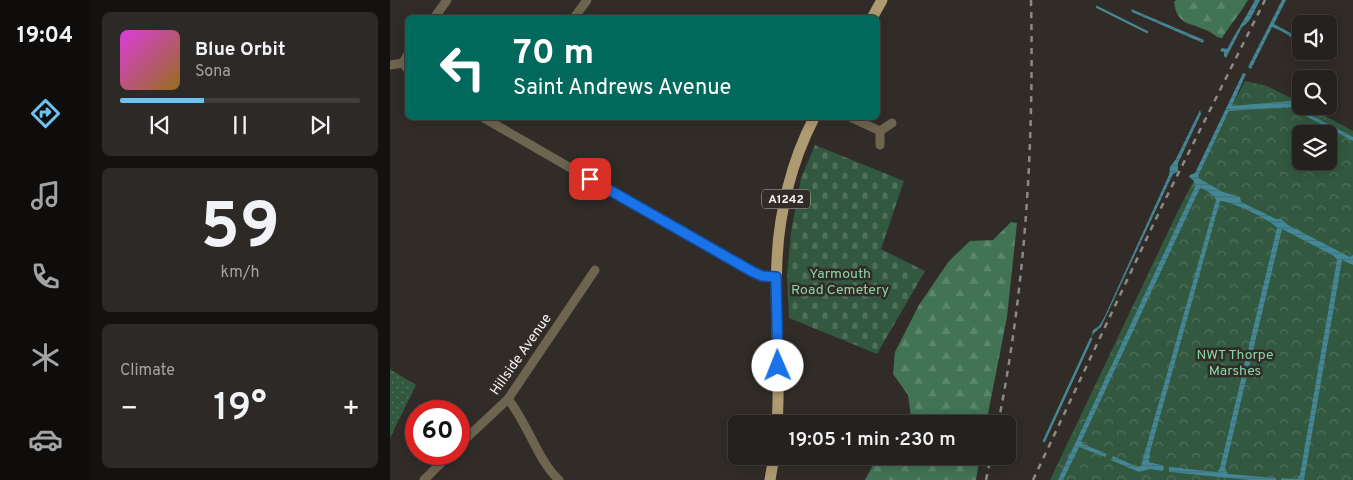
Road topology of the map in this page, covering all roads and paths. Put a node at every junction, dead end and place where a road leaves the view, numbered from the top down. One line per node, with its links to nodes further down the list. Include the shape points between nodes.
1 (447, 0): 4 (street)
2 (587, 0): 5 (street)
3 (882, 0): 6 (main road)
4 (436, 15)
5 (576, 15)
6 (874, 15)
7 (390, 65): 8 (street)
8 (405, 66)
9 (495, 120): 16 (street, via 690,237 753,272)
10 (813, 120): 16 (main road, A1242, via 790,182 779,238)
11 (856, 120): 13 (street)
12 (892, 123): 13 (street)
13 (880, 131): 14 (street)
14 (880, 145)
15 (595, 270): 17 (street, Hillside Avenue)
16 (776, 277): 18 (main road, A1242)
17 (508, 399): 19 (street, Hillside Avenue); 23 (street)
18 (777, 415)
19 (470, 435)
20 (439, 465): 22 (street)
21 (772, 465): 24 (main road)
22 (424, 480)
23 (558, 480)
24 (770, 480)

